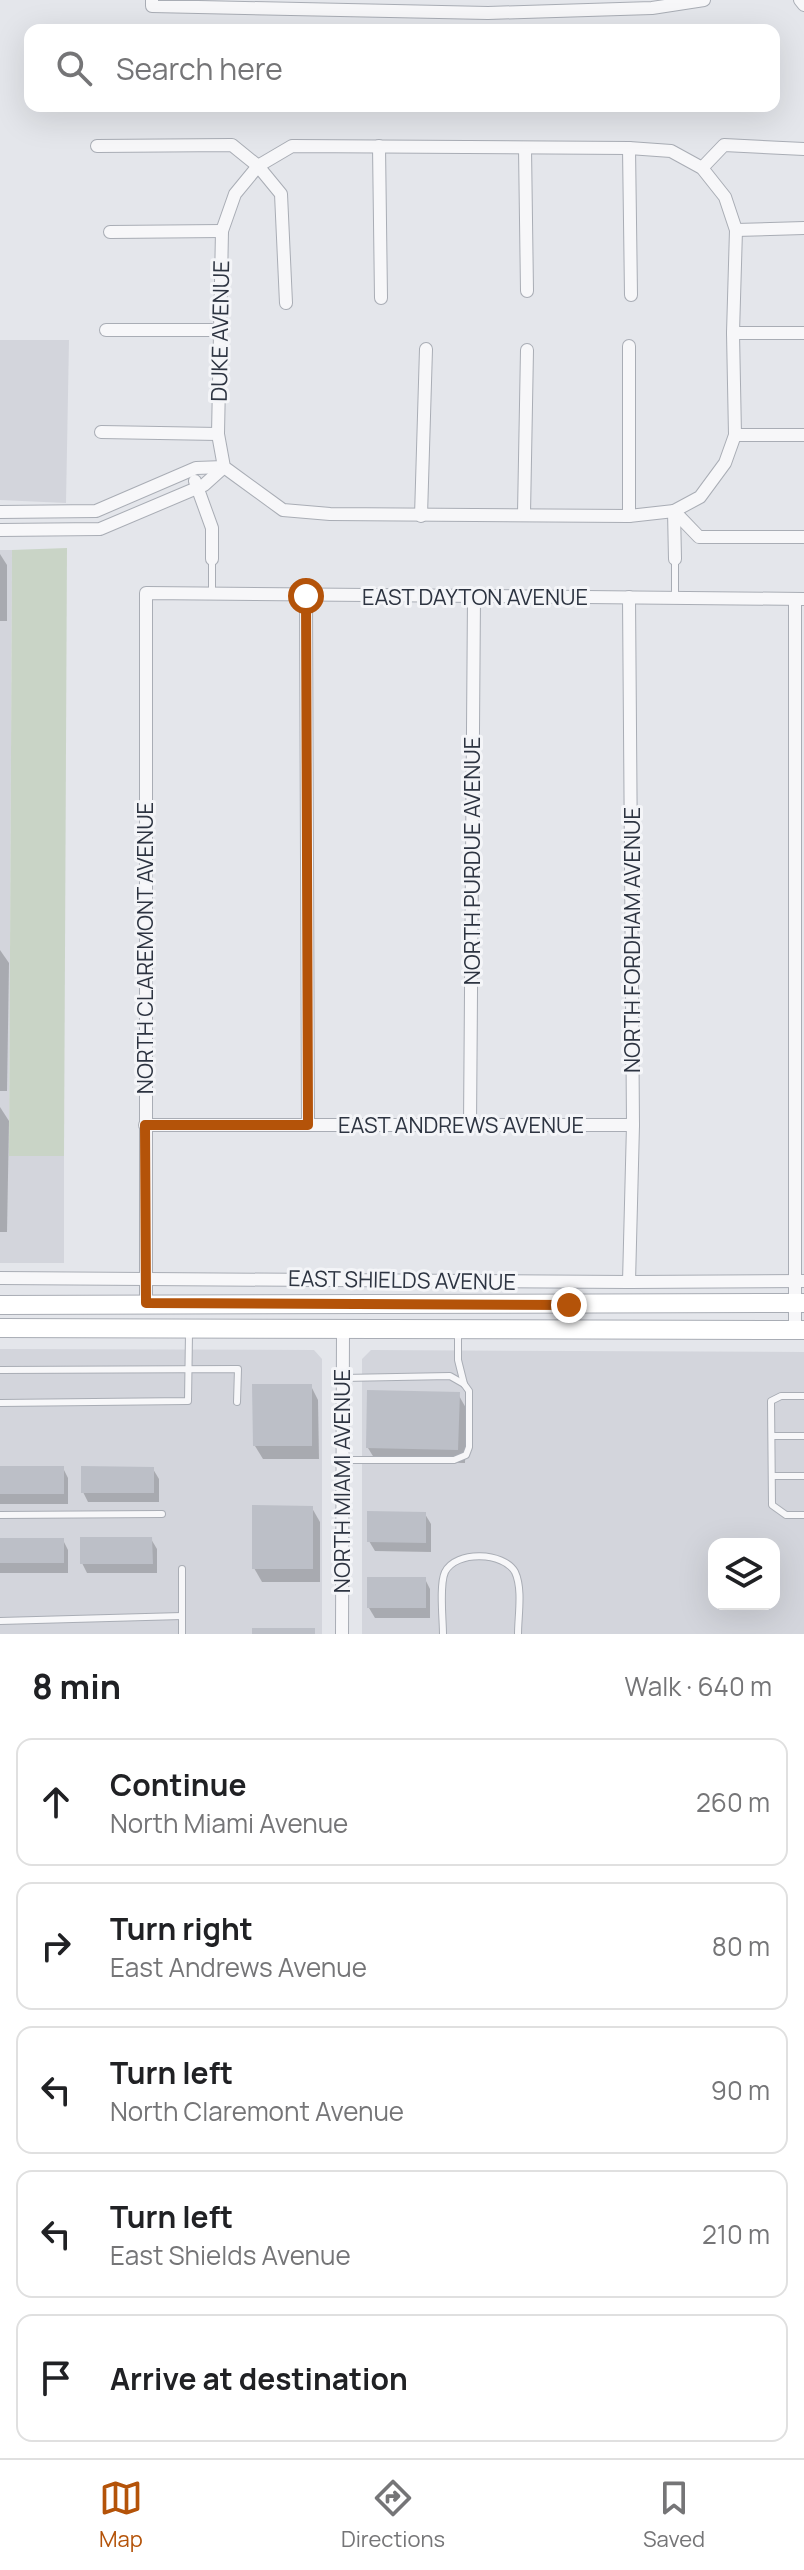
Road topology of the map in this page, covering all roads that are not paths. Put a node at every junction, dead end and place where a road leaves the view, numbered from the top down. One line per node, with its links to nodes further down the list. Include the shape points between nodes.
1 (704, 0): 4 (street)
2 (800, 0): 6 (street)
3 (152, 3): 5 (street)
4 (652, 4): 7 (street)
5 (320, 5): 7 (street)
6 (804, 5)
7 (488, 7)
8 (97, 146): 13 (street, via 232,145)
9 (379, 146): 10 (street, DUKE AVENUE); 13 (street, DUKE AVENUE, via 292,146); 21 (street)
10 (525, 148): 11 (street, DUKE AVENUE); 19 (street)
11 (629, 148): 14 (street, DUKE AVENUE, via 671,151); 20 (street)
12 (804, 149): 14 (street, via 724,145)
13 (258, 166): 17 (street, DUKE AVENUE, via 235,194); 22 (street, via 281,194)
14 (702, 168): 16 (street, DUKE AVENUE, via 725,197)
15 (804, 228): 16 (street)
16 (736, 230): 25 (street, DUKE AVENUE)
17 (222, 231): 18 (street); 24 (street, DUKE AVENUE)
18 (110, 232)
19 (527, 291)
20 (631, 295)
21 (381, 298)
22 (286, 303)
23 (106, 330): 24 (street)
24 (219, 330): 31 (street, DUKE AVENUE)
25 (733, 333): 26 (street); 32 (street, DUKE AVENUE)
26 (804, 333)
27 (629, 346): 41 (street)
28 (426, 349): 40 (street)
29 (527, 350): 39 (street)
30 (101, 432): 31 (street)
31 (218, 434): 34 (street, DUKE AVENUE)
32 (735, 435): 33 (street); 37 (street, DUKE AVENUE, via 725,463 700,497)
33 (804, 435)
34 (224, 467): 35 (street); 36 (street); 40 (street, DUKE AVENUE, via 283,510)
35 (190, 471): 36 (street); 38 (street, via 96,511)
36 (198, 487): 42 (street, via 100,529); 44 (street, via 212,528)
37 (674, 511): 41 (street, DUKE AVENUE); 43 (street, via 699,537); 45 (street)
38 (0, 512)
39 (524, 514): 40 (street, DUKE AVENUE); 41 (street, DUKE AVENUE)
40 (421, 516)
41 (629, 516)
42 (0, 530)
43 (804, 537)
44 (212, 559): 47 (lane)
45 (675, 559): 51 (lane)
46 (146, 593): 47 (street, EAST DAYTON AVENUE); 53 (street, NORTH CLAREMONT AVENUE)
47 (212, 593): 48 (street, EAST DAYTON AVENUE)
48 (306, 596): 49 (street, EAST DAYTON AVENUE); 54 (street)
49 (474, 597): 50 (street, EAST DAYTON AVENUE); 55 (street, NORTH PURDUE AVENUE)
50 (629, 597): 51 (street, EAST DAYTON AVENUE); 56 (street, NORTH FORDHAM AVENUE)
51 (675, 598): 52 (street, EAST DAYTON AVENUE)
52 (800, 599): 59 (street)
53 (145, 1125): 54 (street, EAST ANDREWS AVENUE); 57 (street, NORTH CLAREMONT AVENUE)
54 (308, 1125): 55 (street, EAST ANDREWS AVENUE)
55 (470, 1125): 56 (street, EAST ANDREWS AVENUE)
56 (633, 1125): 60 (street, NORTH FORDHAM AVENUE)
57 (146, 1277): 58 (street, EAST SHIELDS AVENUE); 60 (street, EAST SHIELDS AVENUE); 62 (street, NORTH CLAREMONT AVENUE)
58 (0, 1278)
59 (800, 1281): 60 (street, EAST SHIELDS AVENUE); 61 (street)
60 (629, 1282)
61 (800, 1302): 62 (main road, EAST SHIELDS AVENUE); 67 (street)
62 (146, 1303): 63 (main road, EAST SHIELDS AVENUE)
63 (0, 1305)
64 (0, 1328): 65 (main road)
65 (189, 1329): 66 (main road); 69 (lane)
66 (343, 1329): 68 (main road); 71 (street, NORTH MIAMI AVENUE)
67 (800, 1330): 68 (main road)
68 (458, 1338): 72 (lane)
69 (188, 1369): 70 (lane); 74 (lane, via 238,1369); 75 (lane, via 188,1401)
70 (0, 1370)
71 (343, 1378): 72 (lane, via 450,1376); 78 (street, NORTH MIAMI AVENUE)
72 (464, 1384): 78 (lane, via 469,1391 466,1455 454,1460)
73 (804, 1396): 76 (lane, via 771,1401)
74 (237, 1402)
75 (0, 1403)
76 (772, 1436): 77 (lane); 79 (lane)
77 (804, 1436)
78 (343, 1460): 88 (street, NORTH MIAMI AVENUE)
79 (772, 1476): 80 (lane); 83 (lane, via 772,1505 786,1515)
80 (804, 1476)
81 (162, 1514): 82 (lane)
82 (0, 1515)
83 (804, 1515)
84 (182, 1569): 85 (lane)
85 (182, 1616): 86 (lane); 87 (lane)
86 (0, 1621)
87 (182, 1634)
88 (342, 1634)
89 (443, 1634): 90 (lane, via 445,1573 452,1562 479,1557 510,1565 516,1575)
90 (518, 1634)

